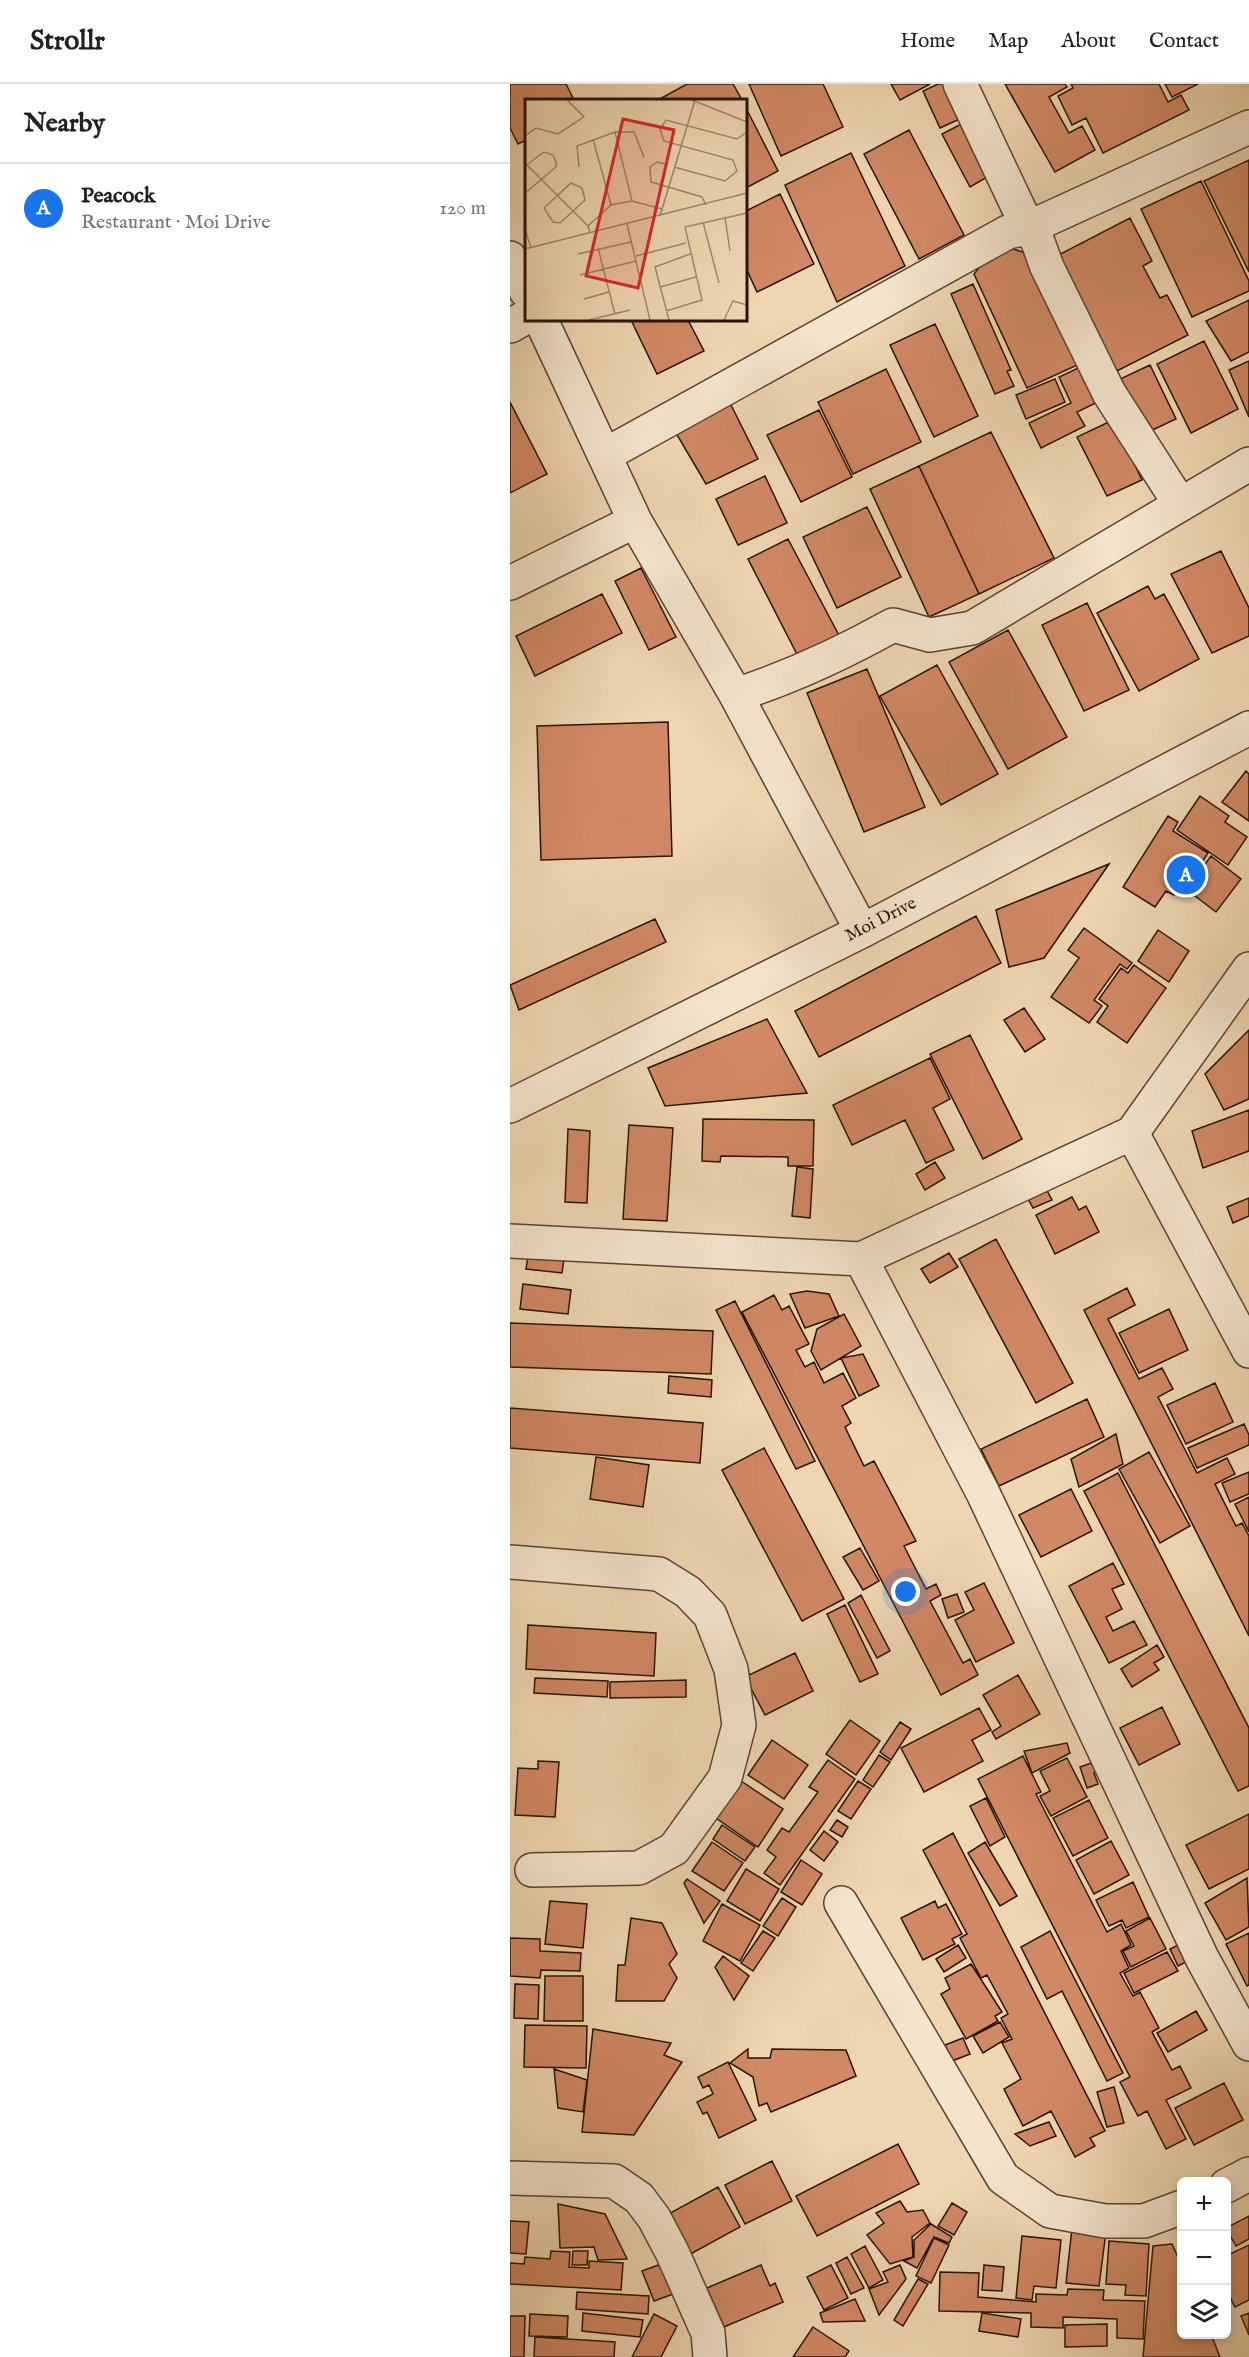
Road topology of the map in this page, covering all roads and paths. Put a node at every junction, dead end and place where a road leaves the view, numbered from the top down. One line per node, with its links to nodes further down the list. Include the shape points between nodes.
1 (960, 84): 3 (street)
2 (1249, 127): 3 (street)
3 (1028, 228): 9 (street, via 1008,232); 11 (street, via 1035,234 1047,267 1109,393)
4 (510, 258): 5 (street)
5 (525, 289)
6 (525, 318): 8 (street)
7 (541, 321): 9 (street)
8 (510, 326)
9 (605, 455): 12 (street)
10 (1249, 464): 11 (street)
11 (1180, 504): 14 (street, via 972,628 930,635 893,625 857,645)
12 (635, 521): 13 (street); 14 (street)
13 (510, 583)
14 (736, 695): 16 (street)
15 (1249, 728): 16 (street, Moi Drive)
16 (862, 931): 18 (street, Moi Drive)
17 (1249, 969): 19 (street)
18 (510, 1106)
19 (1132, 1133): 21 (street); 22 (street)
20 (510, 1241): 21 (street)
21 (861, 1259): 26 (street, via 983,1493 1202,1958)
22 (1249, 1350)
23 (510, 1562): 24 (street, via 660,1574 688,1592 710,1615 731,1669 739,1725 725,1778 675,1849 639,1868)
24 (532, 1870)
25 (841, 1903): 30 (street, via 1003,2178 1050,2211 1105,2221 1144,2221)
26 (1249, 2044)
27 (1249, 2174): 29 (street)
28 (510, 2178): 31 (street, via 614,2181 639,2198 672,2252 708,2333)
29 (1231, 2184)
30 (1177, 2209)
31 (710, 2357)

